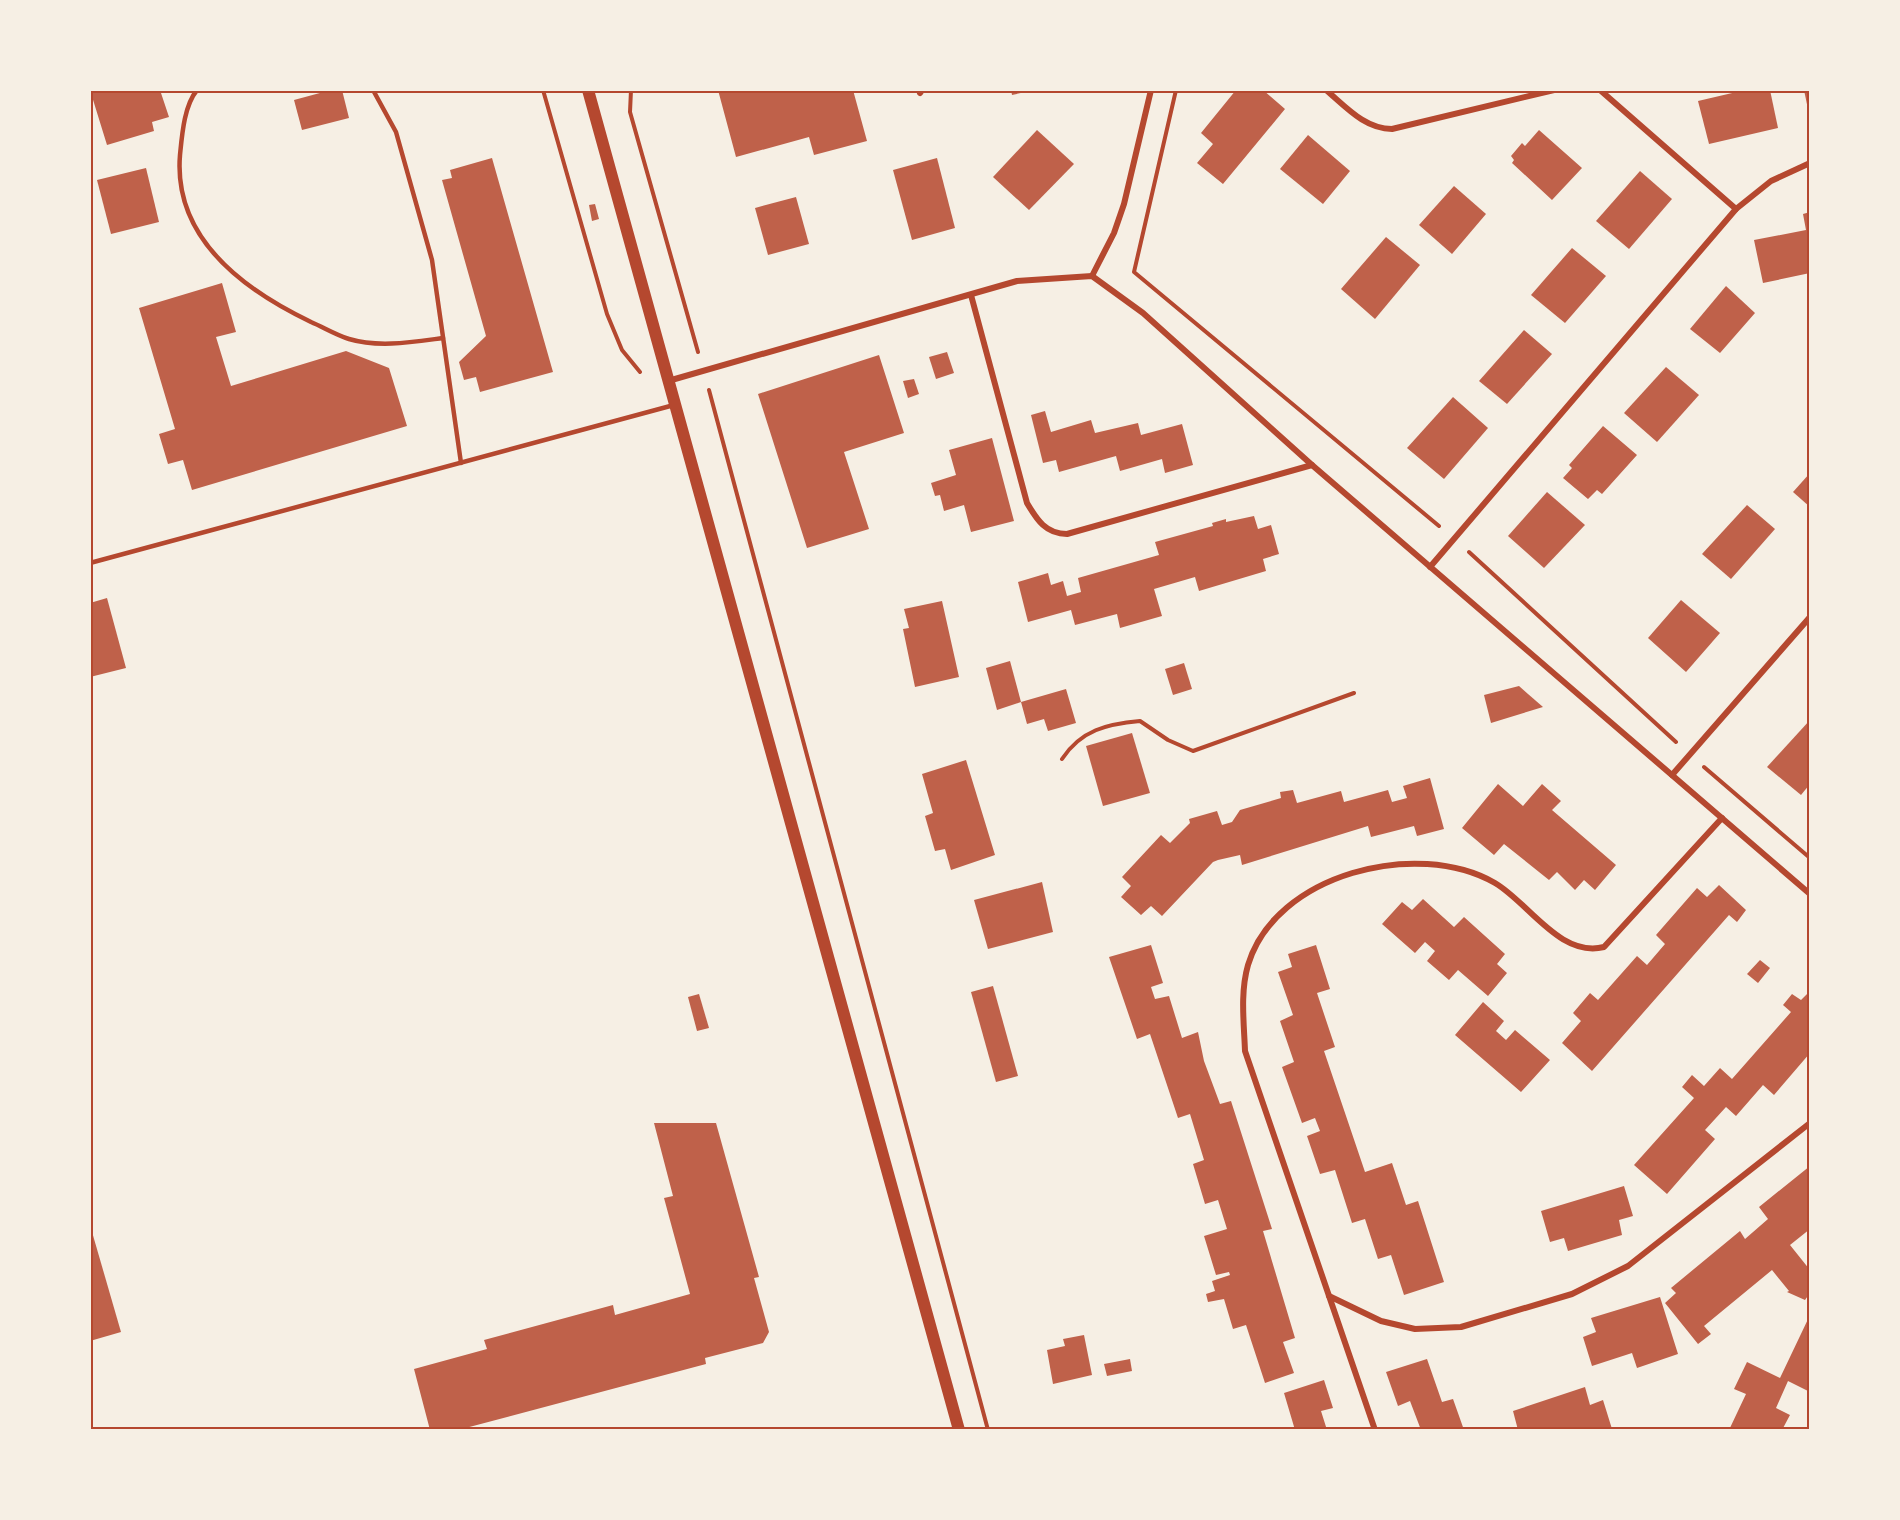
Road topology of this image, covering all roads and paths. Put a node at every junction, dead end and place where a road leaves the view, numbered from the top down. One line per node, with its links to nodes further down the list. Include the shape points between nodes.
1 (197, 90): 15 (lane, via 182,132 179,170 186,210 201,239 222,264 258,293 349,339 392,344)
2 (373, 90): 15 (lane, via 396,132 432,260)
3 (543, 90): 16 (path, via 607,314 622,350)
4 (588, 90): 18 (main road)
5 (631, 90): 17 (path, via 630,112)
6 (1150, 90): 13 (street, via 1124,204)
7 (1176, 90): 22 (path, via 1134,272)
8 (1326, 90): 9 (street, via 1367,124 1392,129)
9 (1554, 90)
10 (1600, 90): 12 (street)
11 (1810, 163): 12 (street, via 1771,181)
12 (1736, 209): 22 (street)
13 (1092, 276): 14 (street, via 1017,281); 21 (street, via 1143,313)
14 (971, 295): 17 (street); 21 (street, via 1027,503 1038,521 1054,534 1067,534)
15 (443, 338): 20 (lane)
16 (639, 370)
17 (704, 371): 18 (street); 36 (path)
18 (667, 381): 19 (main road)
19 (674, 405): 20 (lane); 35 (main road)
20 (461, 463): 23 (lane)
21 (1312, 465): 24 (street)
22 (1453, 538): 24 (street); 27 (path)
23 (90, 563)
24 (1430, 567): 29 (street)
25 (1810, 617): 27 (street)
26 (1354, 693): 28 (path, via 1193,752 1140,721 1107,724 1072,744)
27 (1689, 754): 29 (street); 31 (path)
28 (1062, 759)
29 (1672, 775): 30 (street)
30 (1722, 818): 32 (street); 34 (street, via 1598,949 1578,948 1561,938 1495,883 1434,865 1394,864 1360,869 1329,881 1294,902 1264,932 1248,965 1242,1004 1245,1052)
31 (1810, 858)
32 (1810, 894)
33 (1810, 1122): 34 (street, via 1628,1266 1572,1294 1461,1327 1415,1329 1381,1321)
34 (1329, 1296): 37 (street)
35 (959, 1430)
36 (988, 1430)
37 (1375, 1430)

